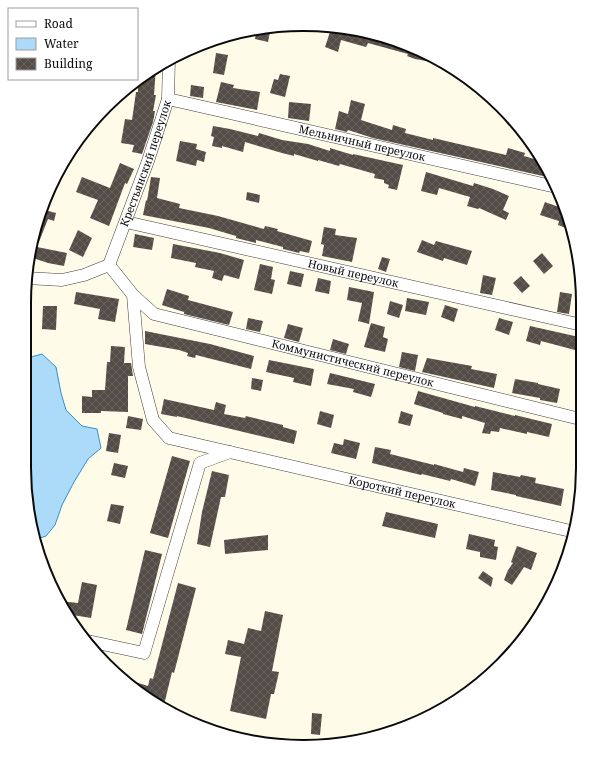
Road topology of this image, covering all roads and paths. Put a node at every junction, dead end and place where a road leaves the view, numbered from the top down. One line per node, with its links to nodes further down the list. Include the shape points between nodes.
1 (169, 67): 2 (street, Крестьянский переулок)
2 (168, 99): 3 (street, Мельничный переулок); 4 (street, Крестьянский переулок)
3 (549, 185)
4 (126, 222): 5 (street, Крестьянский переулок); 8 (street, Новый переулок)
5 (109, 265): 6 (street, via 62,280); 7 (street)
6 (32, 278)
7 (132, 295): 9 (street, Коммунистический переулок, via 154,314); 10 (street, Короткий переулок, via 139,368 154,420 169,438)
8 (576, 324)
9 (576, 418)
10 (230, 452): 11 (street, Короткий переулок); 12 (street, via 200,463 144,654)
11 (569, 531)
12 (95, 643)

